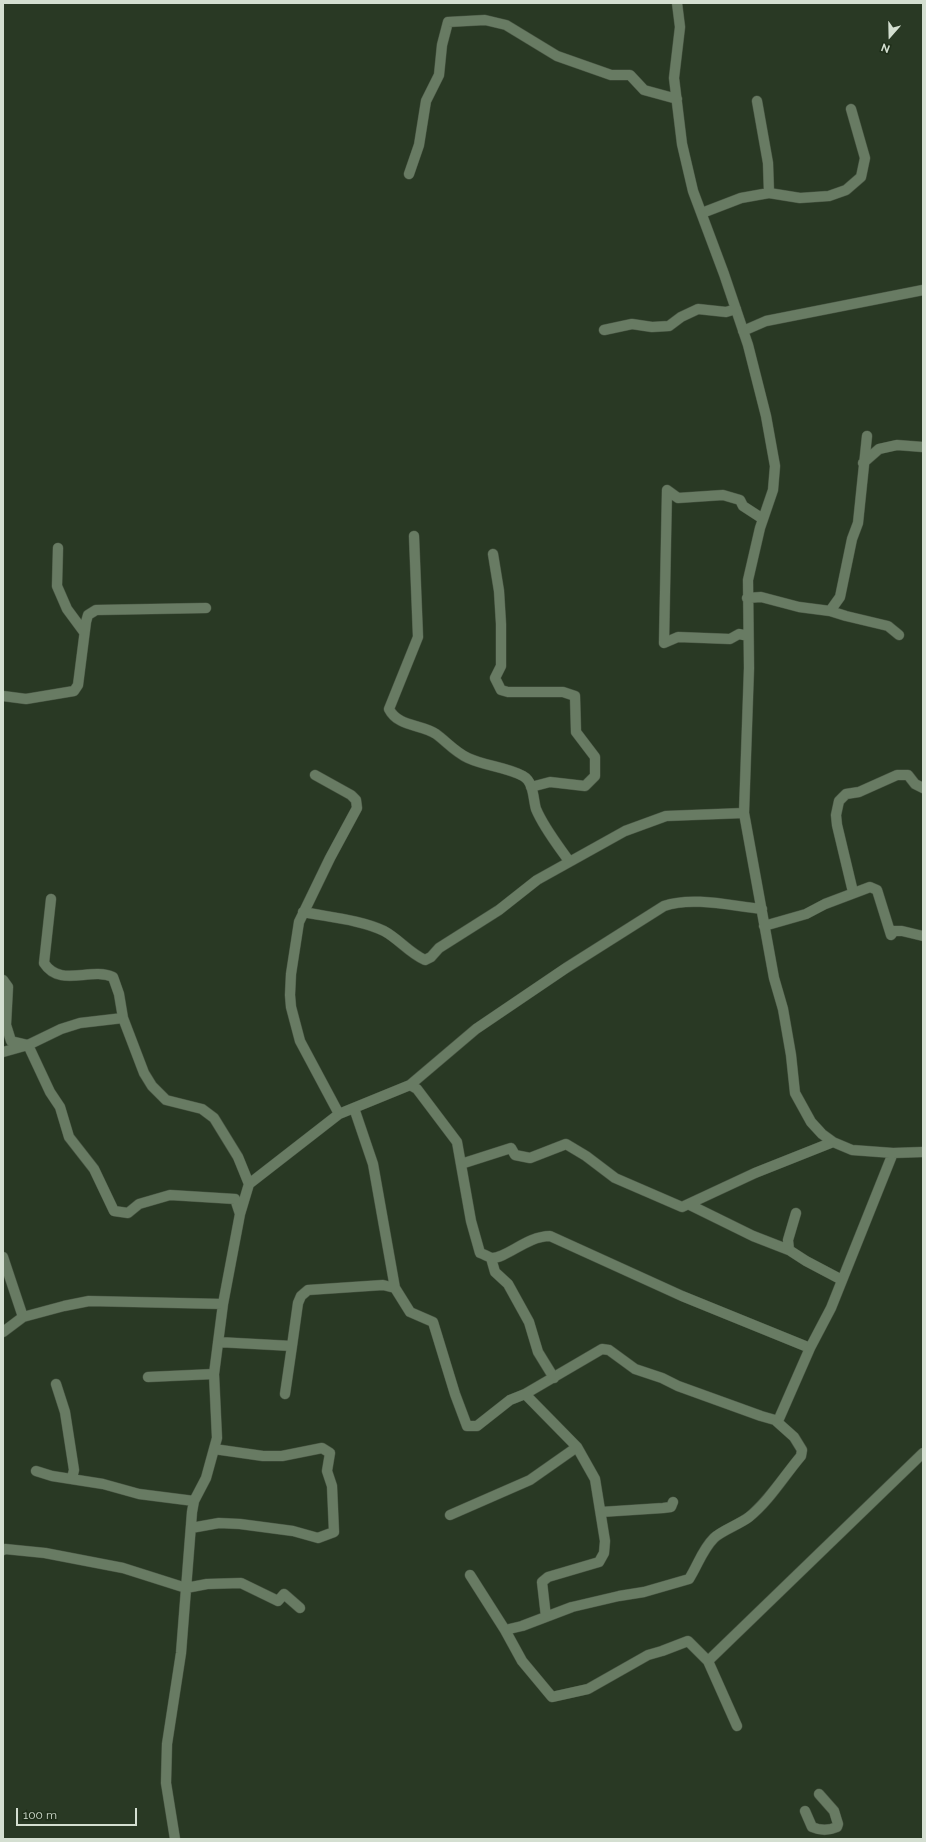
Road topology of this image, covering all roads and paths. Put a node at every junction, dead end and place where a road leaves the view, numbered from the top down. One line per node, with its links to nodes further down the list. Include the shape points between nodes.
1 (677, 3): 2 (street, via 680,27 674,78)
2 (677, 99): 5 (street, via 644,90 630,75 611,75 557,56 506,25 485,20 448,22 442,45 439,75 426,101 419,145); 7 (street, via 682,144)
3 (757, 101): 6 (street, via 768,163)
4 (851, 109): 6 (street, via 865,158 861,177 846,190 829,196 800,198)
5 (409, 174)
6 (769, 193): 7 (street, via 742,198)
7 (702, 213): 9 (street)
8 (923, 290): 11 (street, via 766,321)
9 (736, 309): 10 (street, via 726,312 698,309 670,326 632,324); 11 (street)
10 (604, 330)
11 (743, 330): 15 (street, via 766,416 775,466 773,490)
12 (867, 436): 14 (street)
13 (923, 447): 14 (street, via 897,445 879,449)
14 (863, 463): 21 (street, via 858,523 852,539 840,597)
15 (763, 519): 19 (street, via 748,580); 24 (street, via 743,506 740,500 723,495 678,498 667,490 664,643 678,637 730,639 739,634)
16 (414, 536): 27 (street, via 418,637 389,709 392,716 436,734 469,758 525,776)
17 (58, 548): 22 (street, via 57,586 67,609)
18 (493, 554): 27 (street, via 501,624 501,666 495,678 501,690 563,692 575,696 576,732 595,757 594,776 585,786 550,782)
19 (747, 598): 21 (street, via 761,597 799,607); 24 (street)
20 (206, 608): 22 (street, via 96,610 88,614)
21 (830, 611): 23 (street, via 888,626)
22 (84, 632): 25 (street, via 78,685 74,691 26,699)
23 (899, 635)
24 (748, 636): 29 (street)
25 (3, 696)
26 (315, 775): 34 (street, via 351,794 356,800 357,808)
27 (531, 787): 30 (street, via 536,809)
28 (923, 788): 31 (street, via 915,784 908,775 897,775 860,792 846,794 839,801 837,825)
29 (744, 813): 30 (street, via 666,816 625,830); 33 (street)
30 (569, 861): 34 (street, via 537,880 499,910 439,948 425,960 385,932 366,925)
31 (853, 892): 35 (street, via 806,914); 36 (street, via 870,886 877,890 891,935 894,931 902,930)
32 (51, 899): 38 (street, via 44,963 49,970 59,976 104,974 113,977)
33 (762, 909): 35 (street); 41 (street, via 688,901 664,906 476,1029)
34 (303, 912): 43 (street, via 290,974 291,1007 300,1041)
35 (764, 926): 44 (street, via 783,1009 795,1093 811,1122)
36 (923, 936)
37 (3, 980): 39 (street, via 8,987 6,1025 11,1041)
38 (123, 1018): 39 (street, via 80,1023); 48 (street, via 144,1073 157,1092 166,1100 202,1109 214,1118 238,1156)
39 (28, 1045): 40 (street); 51 (street, via 50,1092 60,1107 69,1136 94,1168 114,1211 128,1213 139,1204 170,1195 235,1198)
40 (3, 1052)
41 (410, 1085): 42 (street); 47 (street, via 417,1089 457,1142)
42 (354, 1108): 43 (street); 56 (street, via 374,1164)
43 (338, 1114): 48 (street)
44 (833, 1142): 46 (street, via 852,1150); 49 (street, via 755,1173)
45 (923, 1152): 46 (street)
46 (893, 1153): 55 (street)
47 (461, 1164): 49 (street, via 511,1148 515,1155 530,1158 566,1144 615,1178 682,1207); 54 (street, via 475,1238 480,1253)
48 (249, 1184): 51 (street)
49 (690, 1205): 52 (street, via 753,1236)
50 (796, 1213): 52 (street, via 788,1240)
51 (240, 1214): 57 (street)
52 (789, 1250): 55 (street)
53 (3, 1256): 58 (street)
54 (491, 1258): 62 (street, via 502,1256 530,1240 550,1236 682,1296); 65 (street, via 496,1272 508,1284 529,1322 538,1352)
55 (842, 1280): 62 (street)
56 (395, 1288): 61 (street, via 383,1285 308,1290 298,1303); 68 (street, via 410,1312 433,1322 467,1426 477,1426 510,1400)
57 (223, 1304): 58 (street, via 89,1301); 60 (street)
58 (23, 1317): 59 (street)
59 (3, 1332)
60 (218, 1342): 61 (street); 63 (street)
61 (292, 1346): 67 (street)
62 (810, 1348): 69 (street)
63 (214, 1374): 64 (street); 71 (street, via 217,1438)
64 (148, 1377)
65 (554, 1378): 68 (street); 69 (street, via 602,1349 609,1350 635,1369)
66 (56, 1384): 74 (street, via 65,1412 74,1470)
67 (285, 1394)
68 (525, 1394): 70 (street)
69 (778, 1422): 84 (street, via 799,1444 801,1456 750,1517 716,1536 705,1548 689,1579 644,1592 572,1607)
70 (577, 1447): 77 (street, via 595,1479); 78 (street, via 530,1480)
71 (214, 1449): 75 (street, via 206,1478); 79 (street, via 263,1456 282,1456 322,1448 330,1453 327,1471 332,1486 334,1532 318,1538 293,1531 240,1524 219,1523)
72 (923, 1453): 86 (street)
73 (36, 1471): 74 (street)
74 (72, 1478): 75 (street, via 139,1494)
75 (194, 1501): 79 (street)
76 (673, 1502): 77 (street, via 671,1507)
77 (600, 1512): 84 (street, via 605,1541 604,1552 599,1562 548,1577 542,1582)
78 (450, 1515)
79 (190, 1528): 82 (street)
80 (3, 1550): 82 (street, via 45,1553 123,1568)
81 (470, 1576): 85 (street)
82 (186, 1588): 83 (street, via 207,1584 241,1583 278,1601 284,1594); 90 (street, via 181,1653 167,1744 166,1783)
83 (300, 1608)
84 (546, 1617): 85 (street)
85 (505, 1630): 86 (street, via 522,1661 552,1697 588,1689 648,1654 688,1641)
86 (708, 1661): 87 (street)
87 (737, 1726)
88 (819, 1794): 89 (street, via 834,1811 837,1827 828,1831 812,1827)
89 (805, 1811)
90 (175, 1839)

